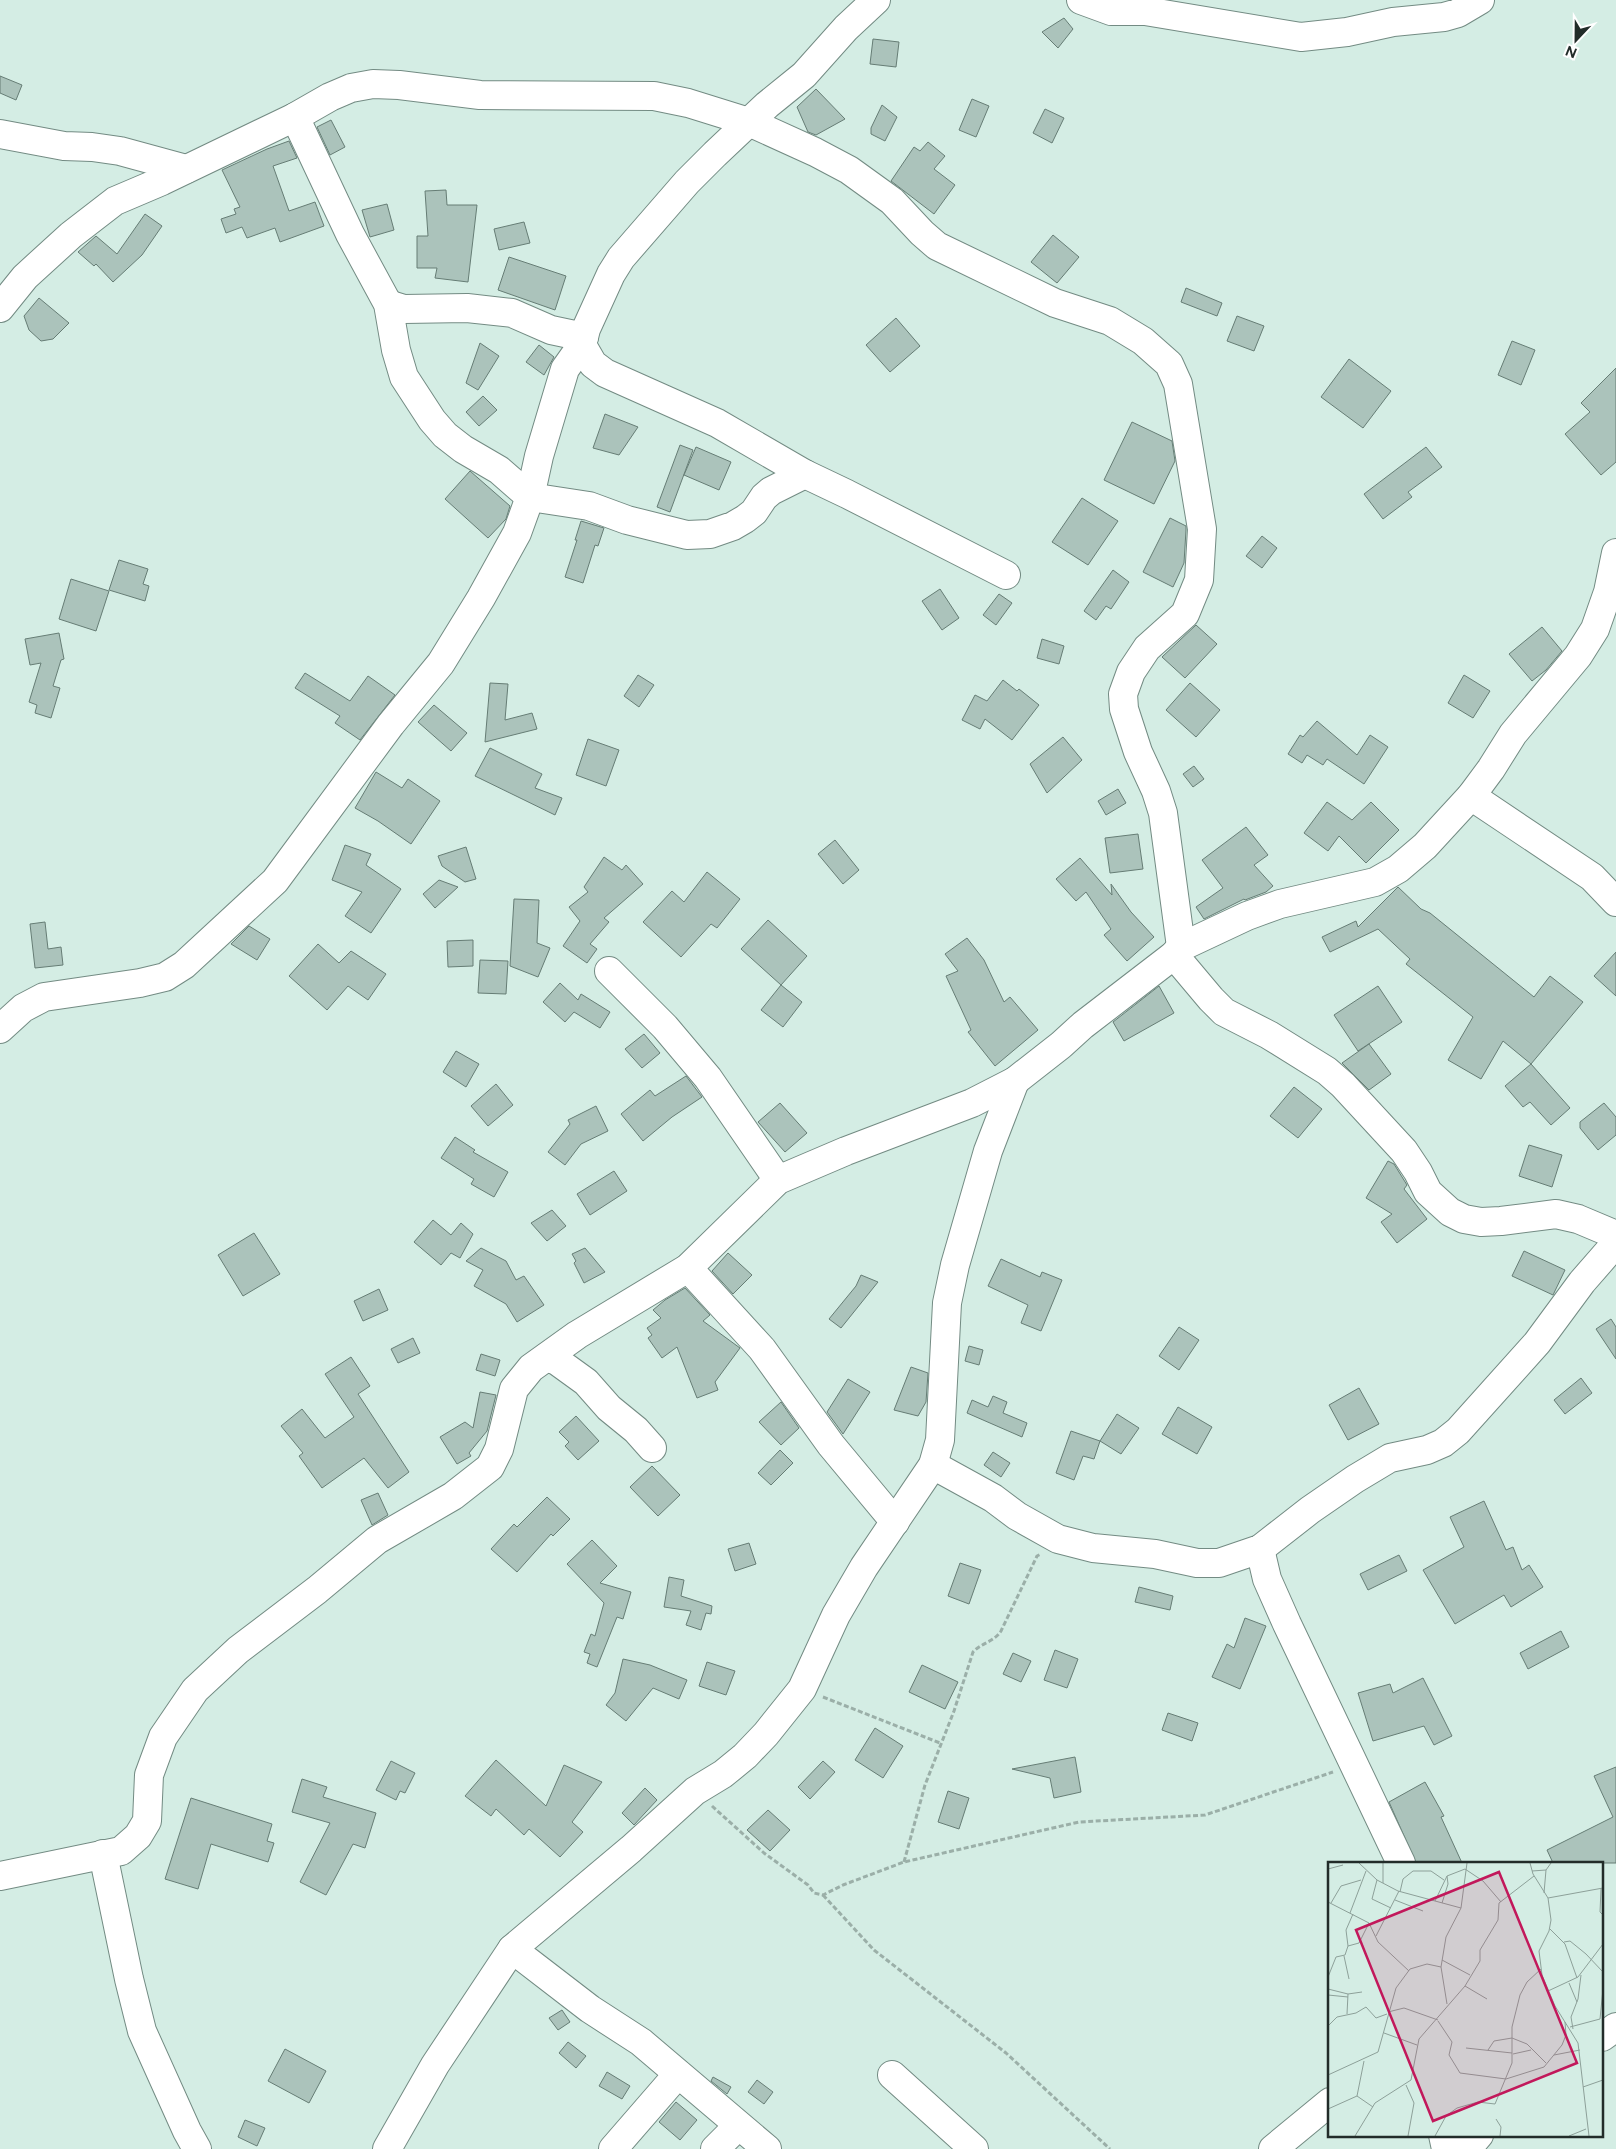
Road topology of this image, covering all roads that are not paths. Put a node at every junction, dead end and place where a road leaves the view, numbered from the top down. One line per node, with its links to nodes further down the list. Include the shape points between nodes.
1 (876, 0): 5 (street, via 804,75)
2 (1081, 0): 3 (street, via 1111,11 1145,11 1301,37 1444,17)
3 (1480, 0)
4 (295, 117): 5 (street, via 330,97 373,84 480,95 654,96); 7 (street); 8 (street, via 350,234)
5 (749, 122): 10 (street, via 687,182 621,258); 17 (street, via 864,179 892,201 937,246 1055,302 1110,321 1144,341 1169,364 1178,384 1198,495 1202,529 1199,580 1184,614 1147,648 1131,672 1123,694 1124,708 1138,752 1162,813)
6 (0, 134): 7 (street, via 64,146 120,151)
7 (186, 169): 9 (street, via 127,195 94,216 25,277)
8 (388, 304): 10 (street, via 404,309 467,308 512,312); 12 (street, via 404,377 432,420 445,435 499,470)
9 (0, 308)
10 (583, 341): 11 (street, via 594,364 605,373 717,423); 12 (street, via 565,369)
11 (805, 474): 12 (street, via 771,491 746,519 710,534 687,535 627,520 589,506); 14 (street)
12 (530, 497): 19 (street, via 517,533 441,663 391,724 275,881 184,966 165,977 44,997 23,1008)
13 (1616, 553): 15 (street, via 1608,592 1595,629 1578,656 1513,734)
14 (1006, 574)
15 (1471, 796): 16 (street, via 1592,878); 17 (street, via 1425,846 1398,869 1375,882 1280,904 1247,916)
16 (1616, 902)
17 (1177, 951): 20 (street); 22 (street, via 1224,1012 1276,1039 1343,1085 1404,1151 1428,1192 1450,1212 1481,1222 1556,1214 1578,1219)
18 (609, 971): 21 (street, via 665,1027 708,1078)
19 (0, 1029)
20 (1015, 1081): 21 (street, via 972,1103); 27 (street, via 988,1152 954,1264 947,1303 940,1440)
21 (778, 1180): 24 (street)
22 (1616, 1235)
23 (1616, 1243): 29 (street, via 1582,1282 1537,1344 1458,1431 1427,1450 1390,1458 1310,1510)
24 (688, 1268): 25 (street); 28 (street, via 762,1350 825,1438)
25 (547, 1356): 26 (street, via 586,1382); 30 (street, via 531,1368 514,1389 499,1449 490,1467 453,1496 377,1540 238,1650 195,1690 163,1737 149,1775 147,1821 138,1836 121,1851)
26 (652, 1448)
27 (933, 1465): 28 (street); 29 (street, via 1058,1539 1093,1548 1155,1554 1197,1564 1219,1563)
28 (895, 1522): 33 (street, via 836,1614 802,1689 766,1734 745,1756 695,1791)
29 (1260, 1549): 31 (street, via 1267,1579 1287,1624)
30 (103, 1854): 32 (street); 42 (street, via 142,2031)
31 (1401, 1862)
32 (0, 1876)
33 (512, 1948): 36 (street, via 583,2003 641,2042); 43 (street, via 436,2065)
34 (1616, 2027): 35 (street)
35 (1604, 2035)
36 (678, 2074): 39 (street); 44 (street)
37 (892, 2075): 47 (street)
38 (1328, 2104): 48 (street)
39 (738, 2126): 45 (street); 46 (street)
40 (1443, 2136): 49 (street)
41 (1477, 2136): 50 (street)
42 (197, 2149)
43 (387, 2149)
44 (614, 2149)
45 (715, 2149)
46 (767, 2149)
47 (974, 2149)
48 (1273, 2149)
49 (1446, 2149)
50 (1467, 2149)

